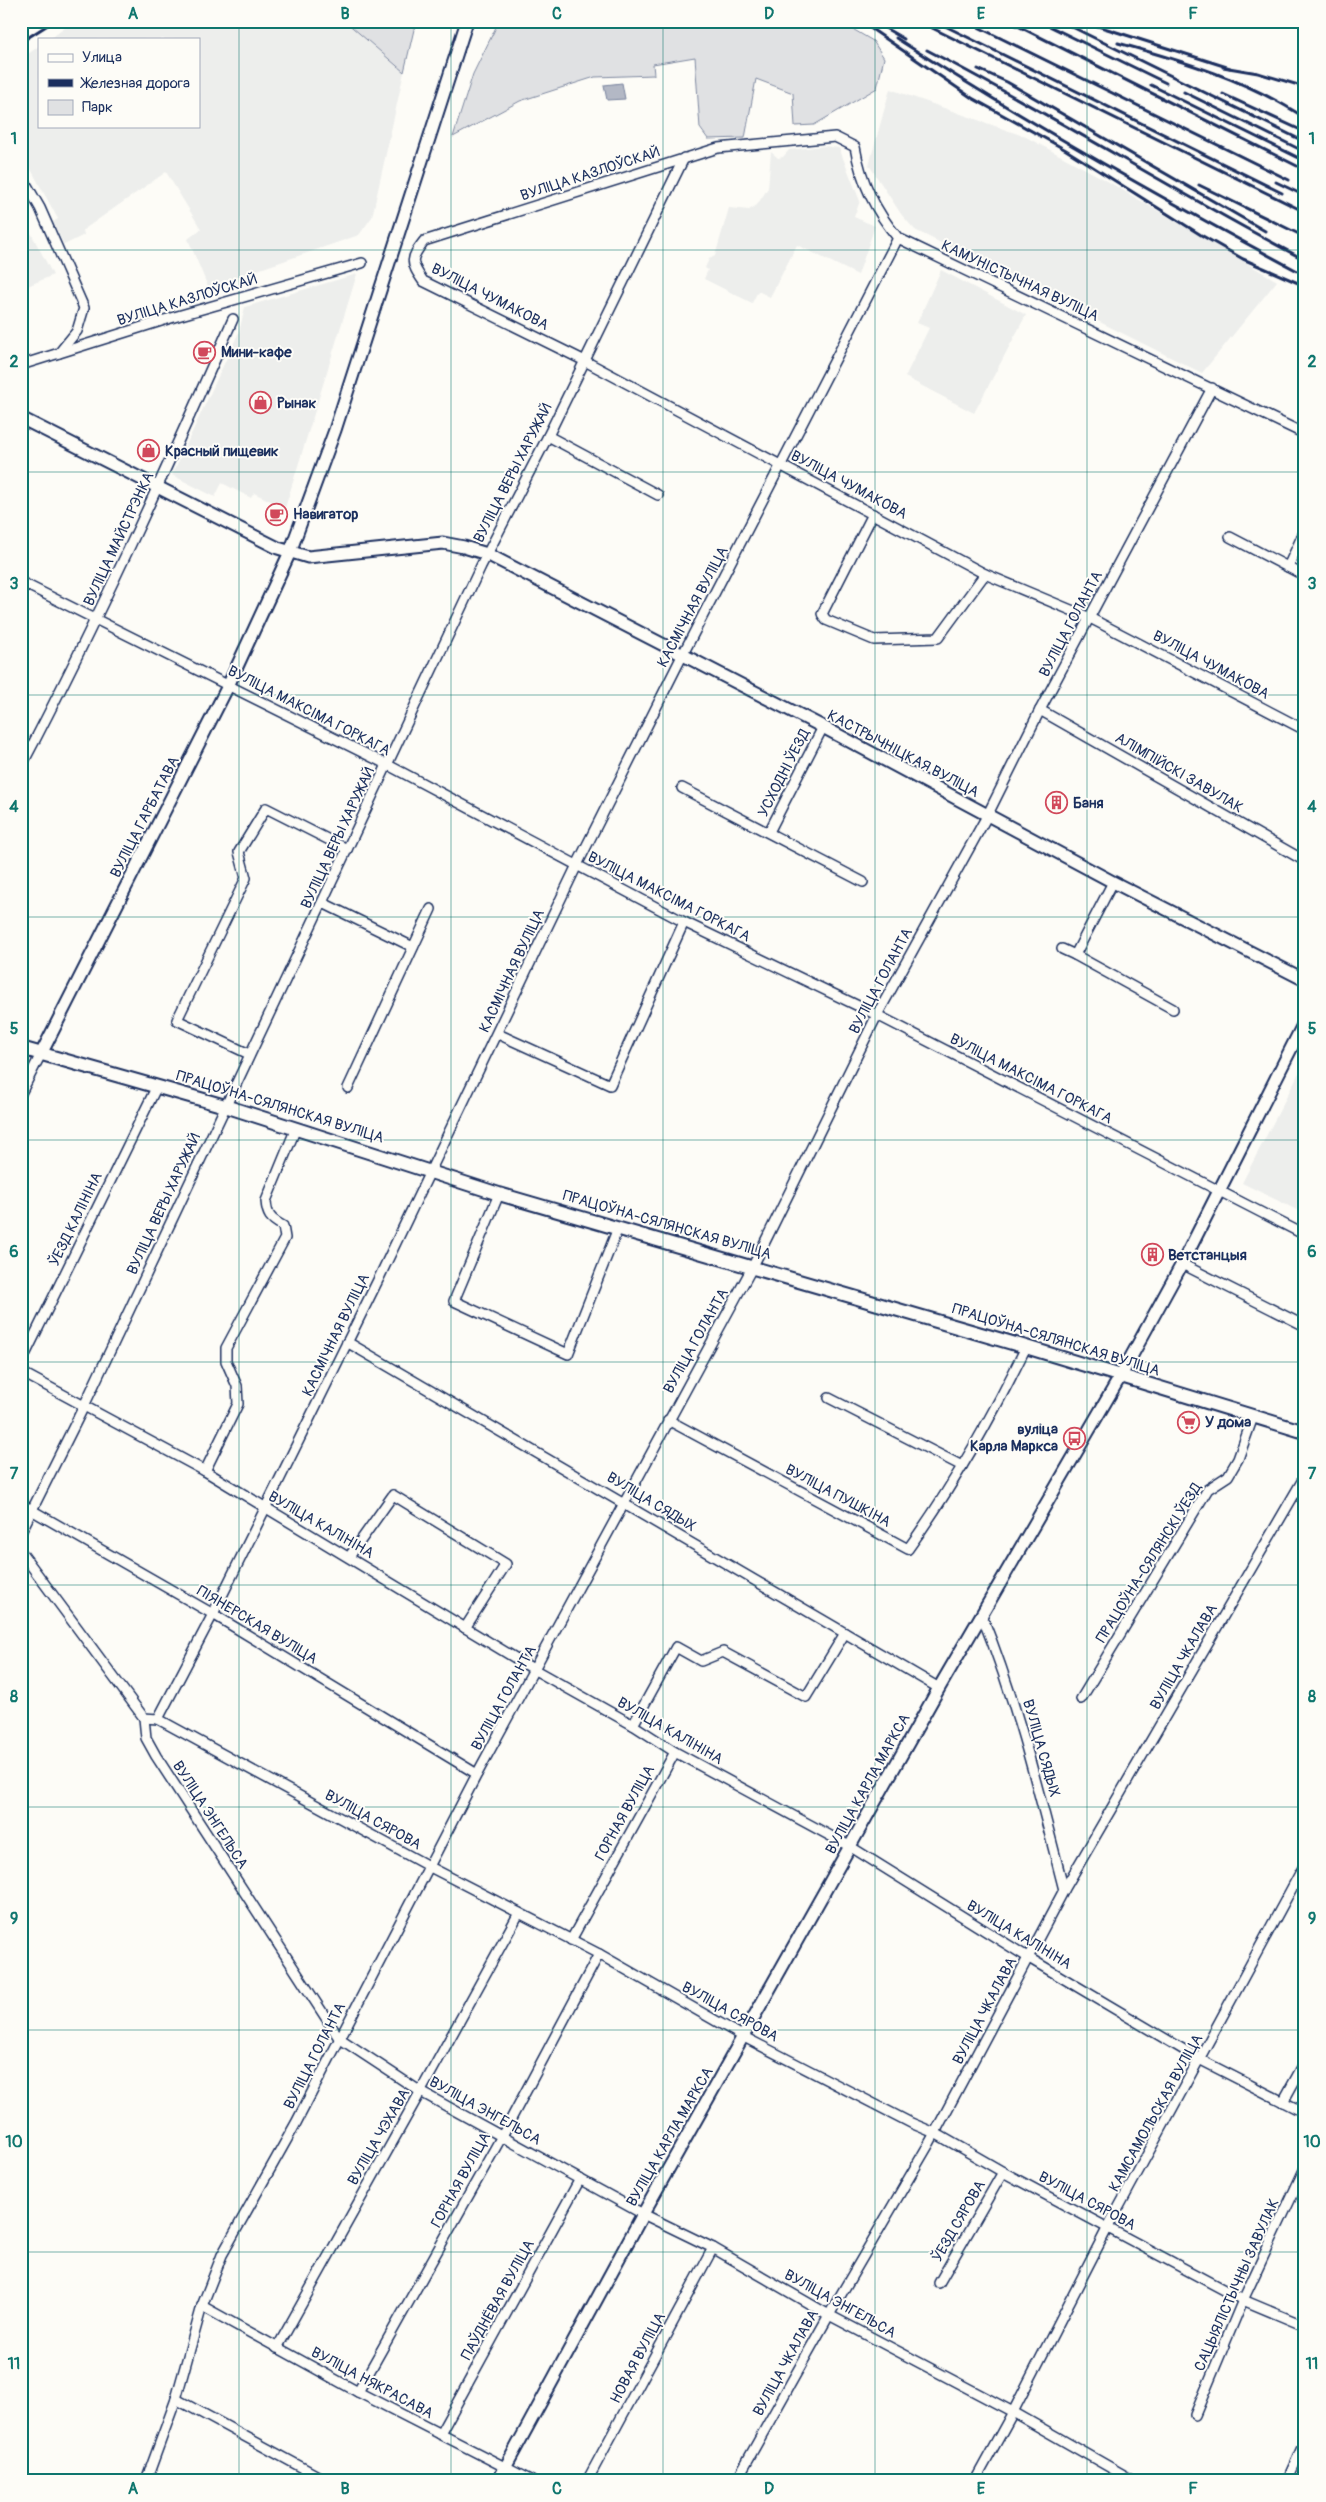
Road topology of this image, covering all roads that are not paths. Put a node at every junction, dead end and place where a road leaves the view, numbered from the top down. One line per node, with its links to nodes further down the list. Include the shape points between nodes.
1 (467, 21): 22 (street, ВУЛІЦА ГАРБАТАВА, via 335,430)
2 (766, 143): 3 (street, ВУЛІЦА КАЗЛОЎСКАЙ, via 718,148); 5 (street, КАМУНІСТЫЧНАЯ ВУЛІЦА, via 835,136 855,147 860,172 878,212)
3 (684, 158): 6 (street, ВУЛІЦА КАЗЛОЎСКАЙ); 10 (street, ВУЛІЦА ВЕРЫ ХАРУЖАЙ)
4 (21, 175): 9 (street, via 40,208 84,308 77,331)
5 (898, 238): 12 (street, КАМУНІСТЫЧНАЯ ВУЛІЦА); 16 (street, КАСМІЧНАЯ ВУЛІЦА)
6 (424, 241): 10 (street, ВУЛІЦА ЧУМАКОВА, via 413,255 413,266 423,280)
7 (362, 263): 9 (street, ВУЛІЦА КАЗЛОЎСКАЙ)
8 (233, 319): 17 (street, ВУЛІЦА МАЙСТРЭНКА)
9 (59, 354): 11 (street, ВУЛІЦА КАЗЛОЎСКАЙ)
10 (583, 360): 15 (street, ВУЛІЦА ВЕРЫ ХАРУЖАЙ); 16 (street, ВУЛІЦА ЧУМАКОВА)
11 (21, 365)
12 (1212, 388): 14 (street, КАМУНІСТЫЧНАЯ ВУЛІЦА); 28 (street, ВУЛІЦА ГОЛАНТА)
13 (21, 418): 17 (street, КАСТРЫЧНІЦКАЯ ВУЛІЦА)
14 (1305, 434)
15 (548, 436): 18 (street); 23 (street, ВУЛІЦА ВЕРЫ ХАРУЖАЙ)
16 (783, 465): 19 (street, ВУЛІЦА ЧУМАКОВА); 30 (street, КАСМІЧНАЯ ВУЛІЦА)
17 (158, 488): 22 (street, КАСТРЫЧНІЦКАЯ ВУЛІЦА); 29 (street, ВУЛІЦА МАЙСТРЭНКА)
18 (658, 495)
19 (873, 514): 25 (street, ВУЛІЦА ЧУМАКОВА); 25 (street, via 822,614 826,620 874,640 938,638)
20 (1305, 530): 24 (street)
21 (1230, 537): 24 (street)
22 (290, 552): 23 (street, КАСТРЫЧНІЦКАЯ ВУЛІЦА, via 308,557 443,543); 31 (street, ВУЛІЦА ГАРБАТАВА)
23 (487, 554): 30 (street, КАСТРЫЧНІЦКАЯ ВУЛІЦА); 36 (street, ВУЛІЦА ВЕРЫ ХАРУЖАЙ)
24 (1288, 567): 26 (street)
25 (986, 574): 28 (street, ВУЛІЦА ЧУМАКОВА)
26 (1305, 576)
27 (21, 582): 29 (street, ВУЛІЦА МАКСІМА ГОРКАГА)
28 (1090, 618): 32 (street, ВУЛІЦА ГОЛАНТА); 34 (street, ВУЛІЦА ЧУМАКОВА)
29 (97, 619): 31 (street, ВУЛІЦА МАКСІМА ГОРКАГА); 35 (street, ВУЛІЦА МАЙСТРЭНКА)
30 (682, 656): 33 (street, КАСТРЫЧНІЦКАЯ ВУЛІЦА); 43 (street, КАСМІЧНАЯ ВУЛІЦА)
31 (228, 686): 36 (street, ВУЛІЦА МАКСІМА ГОРКАГА); 58 (street, ВУЛІЦА ГАРБАТАВА)
32 (1040, 710): 39 (street, ВУЛІЦА ГОЛАНТА); 42 (street, АЛІМПІЙСКІ ЗАВУЛАК)
33 (823, 727): 39 (street, КАСТРЫЧНІЦКАЯ ВУЛІЦА); 40 (street, УСХОДНІ ЎЕЗД)
34 (1305, 730)
35 (24, 753): 37 (street, ВУЛІЦА МАЙСТРЭНКА)
36 (388, 765): 41 (street, ВУЛІЦА ВЕРЫ ХАРУЖАЙ); 43 (street, ВУЛІЦА МАКСІМА ГОРКАГА)
37 (21, 767)
38 (682, 788): 40 (street, УСХОДНІ ЎЕЗД)
39 (987, 816): 45 (street, КАСТРЫЧНІЦКАЯ ВУЛІЦА); 54 (street, ВУЛІЦА ГОЛАНТА)
40 (769, 832): 44 (street, УСХОДНІ ЎЕЗД)
41 (347, 848): 46 (street, ВУЛІЦА ВЕРЫ ХАРУЖАЙ); 59 (street, via 266,808 240,852 246,878 177,1020)
42 (1305, 861)
43 (577, 865): 48 (street, ВУЛІЦА МАКСІМА ГОРКАГА); 56 (street, КАСМІЧНАЯ ВУЛІЦА)
44 (863, 882)
45 (1113, 882): 51 (street); 52 (street, КАСТРЫЧНІЦКАЯ ВУЛІЦА)
46 (323, 903): 49 (street); 59 (street, ВУЛІЦА ВЕРЫ ХАРУЖАЙ)
47 (431, 909): 49 (street)
48 (684, 922): 54 (street, ВУЛІЦА МАКСІМА ГОРКАГА); 56 (street, via 610,1085)
49 (413, 947): 61 (street)
50 (1062, 949): 51 (street)
51 (1075, 955): 53 (street)
52 (1305, 980)
53 (1173, 1009)
54 (877, 1016): 66 (street, ВУЛІЦА МАКСІМА ГОРКАГА); 71 (street, ВУЛІЦА ГОЛАНТА)
55 (1305, 1022): 66 (street, ВУЛІЦА КАРЛА МАРКСА)
56 (498, 1034): 65 (street, КАСМІЧНАЯ ВУЛІЦА)
57 (21, 1048): 58 (main road, ПРАЦОЎНА-СЯЛЯНСКАЯ ВУЛІЦА)
58 (41, 1054): 60 (main road, ПРАЦОЎНА-СЯЛЯНСКАЯ ВУЛІЦА); 62 (street, ВУЛІЦА ГАРБАТАВА)
59 (249, 1054): 63 (street, ВУЛІЦА ВЕРЫ ХАРУЖАЙ)
60 (157, 1086): 63 (main road, ПРАЦОЎНА-СЯЛЯНСКАЯ ВУЛІЦА); 75 (street, ЎЕЗД КАЛІНІНА)
61 (348, 1088)
62 (21, 1093)
63 (225, 1106): 64 (main road, ПРАЦОЎНА-СЯЛЯНСКАЯ ВУЛІЦА); 79 (street, ВУЛІЦА ВЕРЫ ХАРУЖАЙ)
64 (296, 1128): 65 (main road, ПРАЦОЎНА-СЯЛЯНСКАЯ ВУЛІЦА); 84 (street, via 266,1201 267,1213 271,1220 283,1226 284,1238 226,1348 226,1360 237,1386 238,1404)
65 (430, 1171): 67 (main road, ПРАЦОЎНА-СЯЛЯНСКАЯ ВУЛІЦА); 73 (street, КАСМІЧНАЯ ВУЛІЦА)
66 (1218, 1191): 69 (street, ВУЛІЦА МАКСІМА ГОРКАГА); 70 (street, ВУЛІЦА КАРЛА МАРКСА)
67 (499, 1194): 68 (main road, ПРАЦОЎНА-СЯЛЯНСКАЯ ВУЛІЦА); 68 (street, via 454,1301 568,1354)
68 (618, 1228): 71 (main road, ПРАЦОЎНА-СЯЛЯНСКАЯ ВУЛІЦА)
69 (1305, 1235)
70 (1182, 1264): 72 (street); 77 (street, ВУЛІЦА КАРЛА МАРКСА)
71 (753, 1266): 74 (main road, ПРАЦОЎНА-СЯЛЯНСКАЯ ВУЛІЦА); 81 (street, ВУЛІЦА ГОЛАНТА)
72 (1305, 1326)
73 (347, 1342): 86 (street, ВУЛІЦА СЯДЫХ); 88 (street, КАСМІЧНАЯ ВУЛІЦА)
74 (1026, 1347): 77 (main road, ПРАЦОЎНА-СЯЛЯНСКАЯ ВУЛІЦА); 83 (street, ВУЛІЦА ПУШКІНА)
75 (21, 1363)
76 (21, 1372): 79 (street, ВУЛІЦА КАЛІНІНА)
77 (1120, 1377): 80 (main road, ПРАЦОЎНА-СЯЛЯНСКАЯ ВУЛІЦА); 94 (street, ВУЛІЦА КАРЛА МАРКСА)
78 (829, 1398): 83 (street)
79 (84, 1406): 84 (street, ВУЛІЦА КАЛІНІНА); 89 (street, ВУЛІЦА ВЕРЫ ХАРУЖАЙ)
80 (1253, 1416): 82 (main road, ПРАЦОЎНА-СЯЛЯНСКАЯ ВУЛІЦА); 99 (street, ПРАЦОЎНА-СЯЛЯНСКІ ЎЕЗД, via 1238,1459 1228,1476 1208,1489)
81 (668, 1420): 83 (street, ВУЛІЦА ПУШКІНА, via 908,1548 942,1502); 86 (street, ВУЛІЦА ГОЛАНТА)
82 (1305, 1432)
83 (962, 1466)
84 (205, 1470): 88 (street, ВУЛІЦА КАЛІНІНА)
85 (1305, 1476): 108 (street, ВУЛІЦА ЧКАЛАВА)
86 (624, 1502): 96 (street, ВУЛІЦА СЯДЫХ); 97 (street, ВУЛІЦА ГОЛАНТА)
87 (21, 1504): 89 (street, ПІЯНЕРСКАЯ ВУЛІЦА)
88 (264, 1508): 92 (street, ВУЛІЦА КАЛІНІНА); 93 (street, КАСМІЧНАЯ ВУЛІЦА)
89 (32, 1510): 90 (street, ВУЛІЦА ВЕРЫ ХАРУЖАЙ); 93 (street, ПІЯНЕРСКАЯ ВУЛІЦА)
90 (21, 1532)
91 (21, 1552): 100 (street, ВУЛІЦА ЭНГЕЛЬСА)
92 (349, 1557): 95 (street, ВУЛІЦА КАЛІНІНА); 95 (street, via 393,1494 506,1564)
93 (213, 1614): 101 (street, КАСМІЧНАЯ ВУЛІЦА); 104 (street, ПІЯНЕРСКАЯ ВУЛІЦА)
94 (982, 1616): 98 (street, ВУЛІЦА КАРЛА МАРКСА); 108 (street, ВУЛІЦА СЯДЫХ, via 1002,1665 1029,1751)
95 (465, 1628): 97 (street, ВУЛІЦА КАЛІНІНА)
96 (845, 1633): 98 (street, ВУЛІЦА СЯДЫХ); 102 (street, via 806,1697 723,1652 701,1661 676,1647)
97 (535, 1670): 102 (street, ВУЛІЦА КАЛІНІНА); 104 (street, ВУЛІЦА ГОЛАНТА)
98 (939, 1688): 105 (street, ВУЛІЦА КАРЛА МАРКСА)
99 (1081, 1699)
100 (144, 1718): 101 (street, ВУЛІЦА СЯРОВА); 114 (street, ВУЛІЦА ЭНГЕЛЬСА, via 146,1738 156,1756)
101 (158, 1719): 107 (street, ВУЛІЦА СЯРОВА)
102 (633, 1726): 103 (street, ВУЛІЦА КАЛІНІНА)
103 (675, 1752): 105 (street, ВУЛІЦА КАЛІНІНА); 110 (street, ГОРНАЯ ВУЛІЦА)
104 (477, 1774): 107 (street, ВУЛІЦА ГОЛАНТА)
105 (851, 1847): 112 (street, ВУЛІЦА КАЛІНІНА); 113 (street, ВУЛІЦА КАРЛА МАРКСА)
106 (1305, 1864): 115 (street, КАМСАМОЛЬСКАЯ ВУЛІЦА)
107 (430, 1868): 109 (street, ВУЛІЦА СЯРОВА); 114 (street, ВУЛІЦА ГОЛАНТА)
108 (1064, 1890): 112 (street, ВУЛІЦА ЧКАЛАВА)
109 (519, 1913): 110 (street, ВУЛІЦА СЯРОВА); 117 (street, ВУЛІЦА ЧЭХАВА)
110 (571, 1940): 111 (street, ВУЛІЦА СЯРОВА)
111 (599, 1954): 113 (street, ВУЛІЦА СЯРОВА); 121 (street, ГОРНАЯ ВУЛІЦА)
112 (1029, 1958): 115 (street, ВУЛІЦА КАЛІНІНА); 120 (street, ВУЛІЦА ЧКАЛАВА)
113 (744, 2037): 120 (street, ВУЛІЦА СЯРОВА); 125 (street, ВУЛІЦА КАРЛА МАРКСА)
114 (339, 2038): 117 (street, ВУЛІЦА ЭНГЕЛЬСА); 130 (street, ВУЛІЦА ГОЛАНТА, via 222,2255)
115 (1201, 2060): 118 (street, ВУЛІЦА КАЛІНІНА); 126 (street, КАМСАМОЛЬСКАЯ ВУЛІЦА)
116 (1305, 2062): 118 (street)
117 (421, 2092): 121 (street, ВУЛІЦА ЭНГЕЛЬСА); 133 (street, ВУЛІЦА ЧЭХАВА)
118 (1283, 2102): 119 (street, ВУЛІЦА КАЛІНІНА)
119 (1305, 2113)
120 (935, 2133): 123 (street, ВУЛІЦА СЯРОВА); 131 (street, ВУЛІЦА ЧКАЛАВА)
121 (502, 2136): 124 (street, ВУЛІЦА ЭНГЕЛЬСА); 134 (street, ГОРНАЯ ВУЛІЦА)
122 (1305, 2168): 129 (street, САЦЫЯЛІСТЫЧНЫ ЗАВУЛАК)
123 (1003, 2172): 126 (street, ВУЛІЦА СЯРОВА); 128 (street, ЎЕЗД СЯРОВА)
124 (580, 2179): 125 (street, ВУЛІЦА ЭНГЕЛЬСА); 138 (street, ПАЎДНЁВАЯ ВУЛІЦА)
125 (643, 2214): 127 (street, ВУЛІЦА ЭНГЕЛЬСА); 140 (street, ВУЛІЦА КАРЛА МАРКСА)
126 (1108, 2227): 129 (street, ВУЛІЦА СЯРОВА); 136 (street, КАМСАМОЛЬСКАЯ ВУЛІЦА)
127 (713, 2248): 131 (street, ВУЛІЦА ЭНГЕЛЬСА); 145 (street, НОВАЯ ВУЛІЦА)
128 (940, 2282)
129 (1243, 2300): 132 (street, ВУЛІЦА СЯРОВА); 137 (street, САЦЫЯЛІСТЫЧНЫ ЗАВУЛАК)
130 (202, 2306): 133 (street, ВУЛІЦА НЯКРАСАВА); 135 (street, ВУЛІЦА ГОЛАНТА)
131 (828, 2314): 136 (street, ВУЛІЦА ЭНГЕЛЬСА); 146 (street, ВУЛІЦА ЧКАЛАВА)
132 (1305, 2326)
133 (276, 2348): 134 (street, ВУЛІЦА НЯКРАСАВА)
134 (358, 2392): 138 (street, ВУЛІЦА НЯКРАСАВА)
135 (176, 2399): 141 (street, ВУЛІЦА ГОЛАНТА); 142 (street)
136 (1013, 2412): 147 (street, КАМСАМОЛЬСКАЯ ВУЛІЦА); 148 (street, ВУЛІЦА ЭНГЕЛЬСА)
137 (1195, 2415)
138 (440, 2434): 140 (street, ВУЛІЦА НЯКРАСАВА)
139 (1305, 2441): 149 (street)
140 (506, 2466): 143 (street, ВУЛІЦА КАРЛА МАРКСА); 144 (street, ВУЛІЦА НЯКРАСАВА)
141 (146, 2481)
142 (327, 2481)
143 (498, 2481)
144 (532, 2481)
145 (587, 2481)
146 (736, 2481)
147 (975, 2481)
148 (1134, 2481)
149 (1287, 2481)

